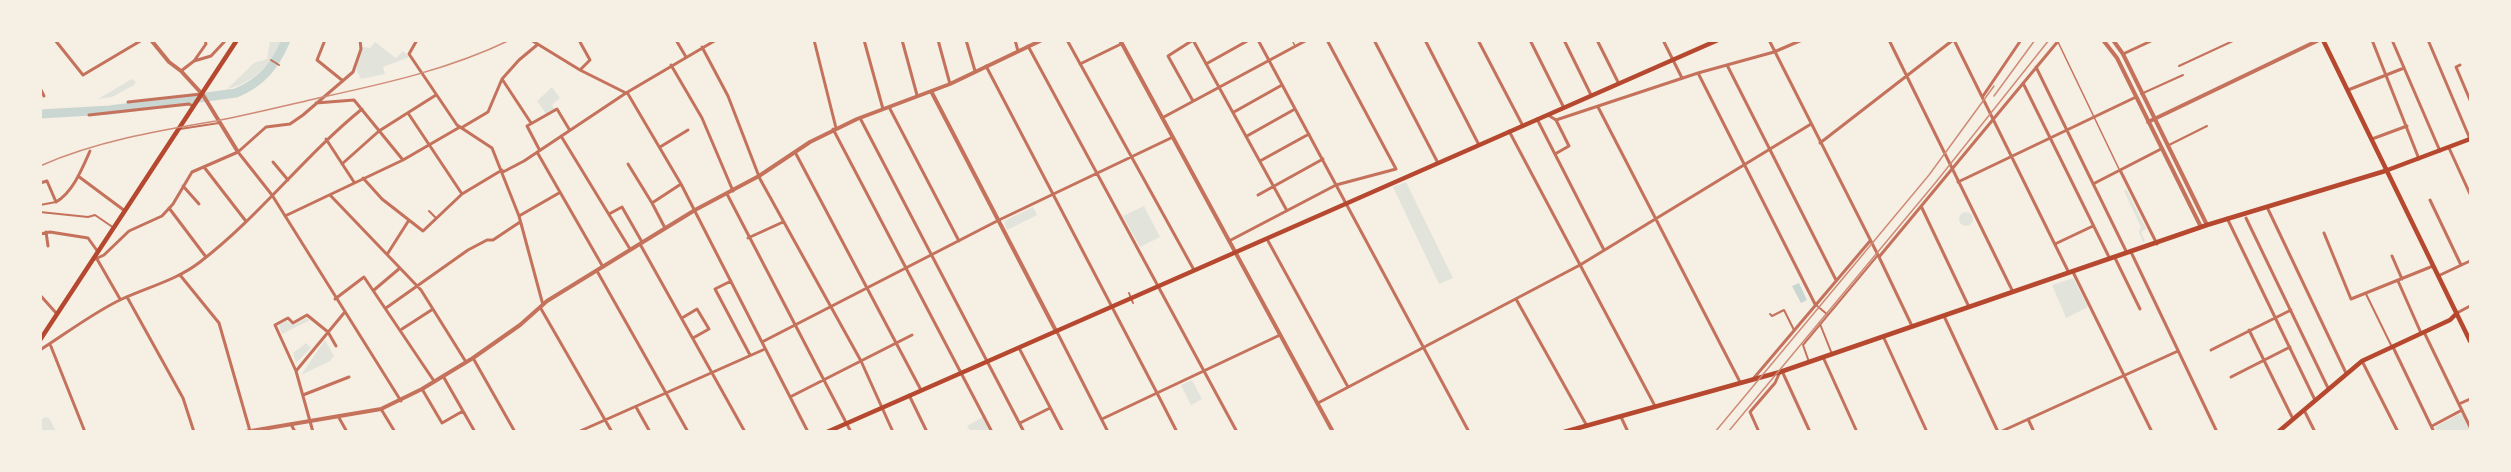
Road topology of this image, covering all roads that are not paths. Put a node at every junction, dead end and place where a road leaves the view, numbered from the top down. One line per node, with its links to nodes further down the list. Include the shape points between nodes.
1 (55, 40): 2 (street, via 83,75)
2 (141, 40)
3 (151, 40): 74 (street, via 168,62)
4 (205, 40): 61 (street)
5 (226, 40): 61 (street, via 211,56)
6 (237, 40): 93 (main road)
7 (325, 40): 82 (street, via 317,60)
8 (360, 40): 82 (street, via 356,66)
9 (417, 40): 94 (street, via 409,54)
10 (531, 40): 51 (street)
11 (582, 40): 73 (street, via 590,60)
12 (676, 40): 58 (street)
13 (716, 40): 53 (street)
14 (814, 40): 131 (street)
15 (864, 40): 109 (street)
16 (902, 40): 95 (street)
17 (938, 40): 84 (street)
18 (966, 40): 75 (street)
19 (1016, 40): 55 (street)
20 (1042, 40): 52 (street)
21 (1067, 40): 63 (street)
22 (1249, 40): 64 (street)
23 (1258, 40): 62 (street)
24 (1292, 40): 54 (lane)
25 (1307, 40): 54 (street)
26 (1327, 40): 185 (street, via 1396,169)
27 (1374, 40): 166 (street)
28 (1425, 40): 147 (street)
29 (1478, 40): 126 (street)
30 (1530, 40): 107 (street)
31 (1564, 40): 97 (street)
32 (1597, 40): 85 (street)
33 (1663, 40): 60 (street)
34 (1718, 40): 60 (main road)
35 (1768, 40): 56 (street)
36 (1802, 40): 56 (street)
37 (1889, 40): 79 (street)
38 (1954, 40): 79 (street); 98 (street)
39 (2020, 40): 98 (street)
40 (2103, 40): 99 (street, via 2117,58)
41 (2113, 40): 57 (street)
42 (2235, 40): 70 (street)
43 (2321, 40): 89 (main road); 120 (street)
44 (2372, 40): 78 (street)
45 (2392, 40): 72 (street)
46 (2428, 40): 143 (street)
47 (2058, 41): 71 (street); 115 (lane)
48 (2151, 41): 57 (street)
49 (1120, 42): 63 (street); 117 (street)
50 (1196, 42): 64 (street); 101 (street, via 1193,40 1168,56)
51 (537, 45): 73 (street); 81 (street)
52 (1028, 46): 55 (street); 175 (street)
53 (702, 47): 58 (street); 177 (street, via 728,96)
54 (1295, 47): 62 (street)
55 (1018, 51): 69 (street)
56 (1774, 52): 67 (street); 125 (street)
57 (2123, 54): 92 (street)
58 (686, 57): 66 (street)
59 (271, 60): 65 (street)
60 (1673, 60): 80 (street); 85 (main road)
61 (194, 61): 74 (street)
62 (1269, 61): 86 (street); 87 (street)
63 (1080, 64): 159 (street)
64 (1206, 64): 87 (street)
65 (279, 65)
66 (671, 65): 91 (street); 188 (street, via 702,118)
67 (1727, 65): 76 (street); 152 (street)
68 (2460, 65): 100 (street, via 2456,67)
69 (986, 66): 75 (street); 192 (street)
70 (2179, 66)
71 (2036, 67): 83 (street); 135 (street)
72 (2404, 68): 78 (street); 155 (street)
73 (580, 70): 91 (street)
74 (181, 71): 93 (street)
75 (975, 71): 84 (street)
76 (1698, 73): 80 (street); 169 (street)
77 (2183, 75): 92 (street)
78 (2387, 75): 89 (street); 128 (street)
79 (1907, 76): 145 (street); 171 (street)
80 (1682, 78): 106 (street)
81 (502, 79): 124 (street); 129 (street, via 488,112)
82 (343, 81): 103 (street)
83 (2023, 83): 119 (street); 142 (street)
84 (950, 84): 90 (street)
85 (1619, 84): 97 (main road)
86 (1282, 85): 110 (street); 111 (street)
87 (1219, 87): 101 (street); 111 (street)
88 (40, 88): 96 (street)
89 (2347, 90): 144 (main road)
90 (931, 92): 95 (street); 220 (street)
91 (626, 93): 133 (street); 149 (street)
92 (2141, 94): 120 (street)
93 (202, 95): 102 (street); 104 (main road); 123 (street)
94 (436, 95): 112 (street); 129 (street)
95 (917, 95): 105 (street)
96 (44, 96)
97 (1592, 96): 107 (main road)
98 (1982, 97): 119 (street)
99 (2136, 97): 115 (street); 122 (street)
100 (2470, 100)
101 (1193, 101): 117 (street)
102 (128, 102)
103 (315, 103): 108 (street, via 354,100); 156 (street, via 290,124 262,130)
104 (194, 104): 113 (street); 130 (main road)
105 (889, 106): 109 (street); 232 (street)
106 (1598, 107): 121 (street); 217 (street)
107 (1563, 108): 114 (main road)
108 (362, 109): 132 (street); 141 (street)
109 (883, 109): 116 (street)
110 (1295, 109): 137 (street); 139 (street)
111 (1233, 112): 139 (street)
112 (408, 113): 132 (street); 146 (street)
113 (89, 115)
114 (1548, 115): 118 (main road); 121 (street)
115 (2094, 117): 135 (street); 172 (lane)
116 (860, 118): 131 (street); 245 (street)
117 (1162, 118): 140 (street)
118 (1537, 119): 126 (main road); 158 (street)
119 (1993, 119): 160 (street); 171 (street)
120 (2154, 119): 122 (street); 148 (street)
121 (1556, 120): 158 (street, via 1569,146)
122 (2148, 122): 151 (street)
123 (219, 123): 130 (street); 156 (street)
124 (532, 123): 133 (street, via 557,109); 154 (street, via 527,126)
125 (1811, 124): 145 (street); 152 (street)
126 (1523, 126): 136 (main road)
127 (2207, 126): 148 (street)
128 (2407, 126): 144 (street); 162 (street)
129 (461, 128): 146 (street); 173 (street, via 491,146)
130 (178, 129): 208 (main road)
131 (835, 129): 157 (street); 257 (street)
132 (379, 130): 163 (street); 167 (street)
133 (570, 130): 138 (street)
134 (688, 130): 149 (street)
135 (2067, 130): 142 (street); 184 (street)
136 (1509, 131): 147 (main road); 252 (street)
137 (1309, 134): 161 (street); 164 (street)
138 (561, 135): 154 (street); 212 (street)
139 (1246, 136): 164 (street)
140 (1173, 137): 159 (street); 233 (street)
141 (326, 139): 167 (street); 179 (street)
142 (2049, 139): 160 (street); 223 (street)
143 (2470, 139): 150 (main road)
144 (2370, 140): 174 (main road)
145 (1820, 143): 234 (street)
146 (430, 145): 163 (street); 190 (street)
147 (1479, 145): 166 (main road)
148 (2167, 146): 224 (street)
149 (660, 147): 183 (street)
150 (2449, 148): 155 (main road); 193 (street)
151 (2161, 149): 172 (street); 224 (street)
152 (1771, 150): 169 (street); 263 (street)
153 (90, 151): 176 (street)
154 (538, 151): 173 (street); 189 (street)
155 (2440, 151): 162 (main road)
156 (238, 152): 170 (street); 194 (street)
157 (795, 152): 177 (street); 268 (street)
158 (1555, 154): 240 (street)
159 (1132, 156): 175 (street); 258 (street)
160 (2012, 157): 181 (street); 236 (street)
161 (1323, 159): 185 (street); 187 (street)
162 (2420, 159): 174 (main road)
163 (403, 160): 178 (street)
164 (1260, 161): 187 (street)
165 (273, 162): 179 (street)
166 (1438, 163): 200 (main road)
167 (342, 164): 180 (street)
168 (628, 164): 199 (street)
169 (1745, 166): 217 (street); 279 (street)
170 (204, 167): 186 (street, via 192,172); 218 (street)
171 (1952, 169): 181 (street); 203 (street)
172 (2120, 170): 184 (street); 237 (street)
173 (502, 171): 190 (street); 214 (street)
174 (2385, 171): 204 (main road); 255 (main road)
175 (1098, 172): 192 (street); 267 (street)
176 (78, 176): 198 (street); 208 (street)
177 (759, 176): 188 (street); 222 (street)
178 (363, 178): 180 (street); 219 (street)
179 (288, 180): 194 (street)
180 (354, 182): 195 (street)
181 (1958, 182): 270 (street)
182 (40, 183): 198 (street, via 47,181)
183 (681, 184): 199 (street); 207 (street)
184 (2093, 184): 244 (street)
185 (1336, 185): 200 (street); 206 (street)
186 (183, 186): 201 (street); 205 (street)
187 (1274, 186): 196 (street); 206 (street)
188 (733, 191): 191 (street)
189 (559, 192): 214 (street); 254 (street)
190 (462, 194): 215 (street)
191 (727, 194): 207 (street); 230 (street)
192 (1053, 194): 220 (street); 283 (street)
193 (2470, 194)
194 (272, 195): 213 (street); 218 (street)
195 (330, 195): 213 (street); 243 (street)
196 (1258, 195)
197 (2430, 200): 253 (street)
198 (56, 202): 202 (street)
199 (652, 203): 226 (street)
200 (1346, 203): 231 (main road); 316 (street)
201 (199, 204)
202 (40, 205)
203 (1921, 206): 246 (street); 284 (street)
204 (2266, 206): 211 (main road); 339 (street)
205 (169, 208): 248 (street); 250 (street, via 162,216 131,230)
206 (1287, 209): 233 (street)
207 (695, 210): 226 (street); 265 (street)
208 (125, 211): 225 (main road)
209 (429, 211): 215 (street)
210 (40, 212): 225 (street, via 95,215)
211 (2246, 213): 216 (main road); 288 (street)
212 (609, 214): 235 (street, via 622,207); 239 (street)
213 (285, 216): 275 (street)
214 (519, 216): 221 (street)
215 (436, 218): 219 (street, via 423,231)
216 (2227, 218): 224 (main road); 296 (street)
217 (1656, 219): 240 (street); 347 (street)
218 (245, 220): 248 (street)
219 (409, 220): 243 (street)
220 (999, 220): 232 (street); 303 (street)
221 (520, 222): 266 (street, via 493,240 468,250); 280 (street)
222 (783, 222): 230 (street); 281 (street)
223 (2093, 226): 236 (street); 249 (street)
224 (2204, 226): 237 (main road)
225 (114, 228): 241 (main road)
226 (665, 228): 235 (street)
227 (46, 232): 229 (street); 238 (street); 241 (street, via 88,238)
228 (2324, 233): 272 (street, via 2351,299)
229 (40, 234)
230 (748, 238): 298 (street)
231 (1267, 238): 242 (main road); 348 (street)
232 (959, 241): 245 (street)
233 (1229, 241): 242 (street)
234 (1870, 241): 246 (street); 263 (street)
235 (641, 243): 239 (street); 295 (street)
236 (2055, 244): 260 (street)
237 (2157, 244): 244 (main road)
238 (48, 246)
239 (630, 249): 254 (street)
240 (1604, 250): 252 (street)
241 (98, 252): 250 (main road)
242 (1235, 252): 258 (main road); 307 (street)
243 (388, 253): 256 (street)
244 (2129, 253): 249 (main road); 323 (street)
245 (932, 255): 257 (street); 332 (street)
246 (1878, 256): 293 (street); 299 (street)
247 (2392, 256): 264 (street)
248 (206, 257): 261 (street)
249 (2112, 258): 260 (main road); 287 (street)
250 (95, 260): 277 (street); 291 (main road)
251 (2470, 261): 253 (street)
252 (1580, 265): 276 (street); 363 (street)
253 (2461, 265): 262 (street)
254 (603, 267): 259 (street)
255 (2433, 267): 262 (main road); 264 (street)
256 (401, 268): 266 (street); 269 (street)
257 (906, 268): 268 (street); 338 (street)
258 (1194, 270): 267 (main road)
259 (597, 271): 280 (street); 352 (street)
260 (2071, 273): 270 (main road); 340 (street)
261 (180, 275): 274 (street); 383 (street, via 219,323)
262 (2438, 276): 290 (main road)
263 (1836, 280): 279 (street)
264 (2400, 280): 272 (street); 305 (street)
265 (731, 281): 312 (street); 325 (street, via 715,290)
266 (417, 285): 285 (street); 286 (street)
267 (1159, 286): 283 (main road); 335 (street)
268 (867, 288): 281 (street); 313 (street)
269 (374, 290): 275 (street, via 363,277); 285 (street)
270 (2013, 292): 284 (main road)
271 (1129, 294): 278 (street)
272 (2366, 294): 318 (street)
273 (40, 295): 291 (street)
274 (127, 297): 277 (street); 386 (street, via 183,398)
275 (335, 299): 289 (street)
276 (1516, 299): 316 (street); 380 (street)
277 (120, 300): 314 (street)
278 (1133, 303)
279 (1815, 304): 293 (street); 301 (street)
280 (541, 306): 327 (street, via 520,326); 375 (street)
281 (832, 306): 298 (street); 329 (street)
282 (2470, 306): 290 (street)
283 (1112, 307): 303 (main road); 353 (street)
284 (1969, 307): 294 (main road)
285 (386, 308): 300 (street)
286 (433, 309): 300 (street); 331 (street)
287 (2140, 309)
288 (2291, 310): 296 (street); 349 (street)
289 (344, 313): 304 (street); 358 (street)
290 (2457, 313): 305 (main road); 311 (main road)
291 (57, 314): 310 (main road)
292 (1770, 314): 301 (street, via 1784,310)
293 (1828, 315): 297 (street)
294 (1944, 315): 299 (main road); 418 (street)
295 (682, 318): 309 (street); 309 (street, via 697,309 709,329)
296 (2275, 318): 302 (street); 317 (street)
297 (1820, 324): 324 (street); 333 (street, via 1803,345)
298 (794, 325): 312 (street); 344 (street)
299 (1912, 326): 308 (main road)
300 (401, 330): 345 (street)
301 (1794, 330): 346 (street)
302 (2249, 330): 322 (street); 328 (street)
303 (1056, 331): 319 (main road); 372 (street)
304 (328, 332): 315 (street); 334 (street); 334 (street, via 307,315 275,325)
305 (2422, 333): 318 (main road); 361 (street)
306 (912, 335): 313 (street)
307 (1281, 335): 335 (street); 360 (street)
308 (1883, 336): 324 (main road); 417 (street)
309 (693, 338): 336 (street)
310 (40, 340)
311 (2470, 341)
312 (762, 342): 320 (street)
313 (896, 343): 329 (street); 351 (street)
314 (50, 344): 321 (street); 385 (street)
315 (336, 346)
316 (1424, 347): 348 (street); 411 (street)
317 (2290, 347): 328 (street); 359 (street)
318 (2393, 347): 330 (main road); 381 (street)
319 (1019, 348): 332 (main road); 365 (street)
320 (765, 349): 325 (street); 356 (street)
321 (40, 350)
322 (2211, 350)
323 (2178, 351): 340 (street); 421 (street)
324 (1832, 354): 326 (main road)
325 (750, 355): 336 (street)
326 (1823, 357): 333 (main road); 416 (street)
327 (473, 358): 331 (street); 393 (street)
328 (2264, 360): 343 (street); 374 (street)
329 (861, 361): 344 (street); 364 (street)
330 (2362, 361): 339 (main road); 423 (street)
331 (466, 362): 341 (street)
332 (987, 362): 338 (main road); 378 (street)
333 (1809, 362): 337 (main road)
334 (296, 371): 354 (street)
335 (1204, 371): 353 (street); 409 (street)
336 (712, 372): 352 (street); 398 (street)
337 (1781, 372): 346 (main road); 414 (street, via 1750,412); 415 (street)
338 (960, 373): 351 (main road); 404 (street)
339 (2346, 373): 349 (main road)
340 (2124, 375): 373 (street); 420 (street)
341 (443, 376): 345 (street); 369 (street)
342 (349, 377): 354 (street)
343 (2231, 377)
344 (823, 380): 356 (street); 377 (street)
345 (434, 381): 350 (street)
346 (1751, 381): 347 (main road)
347 (1741, 384): 363 (main road)
348 (1348, 387): 360 (street)
349 (2328, 388): 359 (main road)
350 (422, 389): 358 (street); 369 (street, via 442,423)
351 (921, 390): 355 (main road)
352 (666, 393): 362 (street); 397 (street)
353 (1157, 393): 372 (street); 408 (street)
354 (303, 395): 376 (street)
355 (909, 395): 364 (main road); 403 (street)
356 (790, 397): 399 (street)
357 (2470, 399): 361 (street)
358 (401, 400): 366 (street)
359 (2315, 400): 367 (main road)
360 (1318, 403): 410 (street)
361 (2459, 404): 368 (street)
362 (636, 406): 375 (street); 396 (street)
363 (1655, 406): 371 (main road)
364 (881, 408): 377 (main road); 402 (street)
365 (1050, 408): 378 (street); 406 (street)
366 (381, 409): 370 (street); 391 (street)
367 (2304, 410): 374 (main road); 422 (street)
368 (2462, 410): 381 (street); 382 (street)
369 (463, 411): 392 (street)
370 (338, 416): 376 (street); 390 (street)
371 (1621, 416): 380 (main road); 413 (street)
372 (1102, 419): 407 (street)
373 (2028, 419): 418 (street); 419 (street)
374 (2293, 419): 384 (main road)
375 (605, 420): 394 (street); 395 (street)
376 (308, 421): 379 (street); 389 (street)
377 (847, 423): 400 (main road); 401 (street)
378 (1020, 423): 405 (street)
379 (291, 424): 383 (street); 388 (street)
380 (1587, 426): 412 (main road)
381 (2432, 426): 424 (street)
382 (2470, 427)
383 (250, 431): 387 (street)
384 (2280, 431)
385 (86, 432)
386 (194, 432)
387 (245, 432)
388 (295, 432)
389 (314, 432)
390 (347, 432)
391 (395, 432)
392 (475, 432)
393 (514, 432)
394 (578, 432)
395 (612, 432)
396 (650, 432)
397 (688, 432)
398 (745, 432)
399 (808, 432)
400 (827, 432)
401 (851, 432)
402 (894, 432)
403 (927, 432)
404 (992, 432)
405 (1024, 432)
406 (1063, 432)
407 (1108, 432)
408 (1177, 432)
409 (1237, 432)
410 (1333, 432)
411 (1469, 432)
412 (1564, 432)
413 (1628, 432)
414 (1759, 432)
415 (1810, 432)
416 (1857, 432)
417 (1927, 432)
418 (1999, 432)
419 (2034, 432)
420 (2152, 432)
421 (2217, 432)
422 (2315, 432)
423 (2398, 432)
424 (2434, 432)

